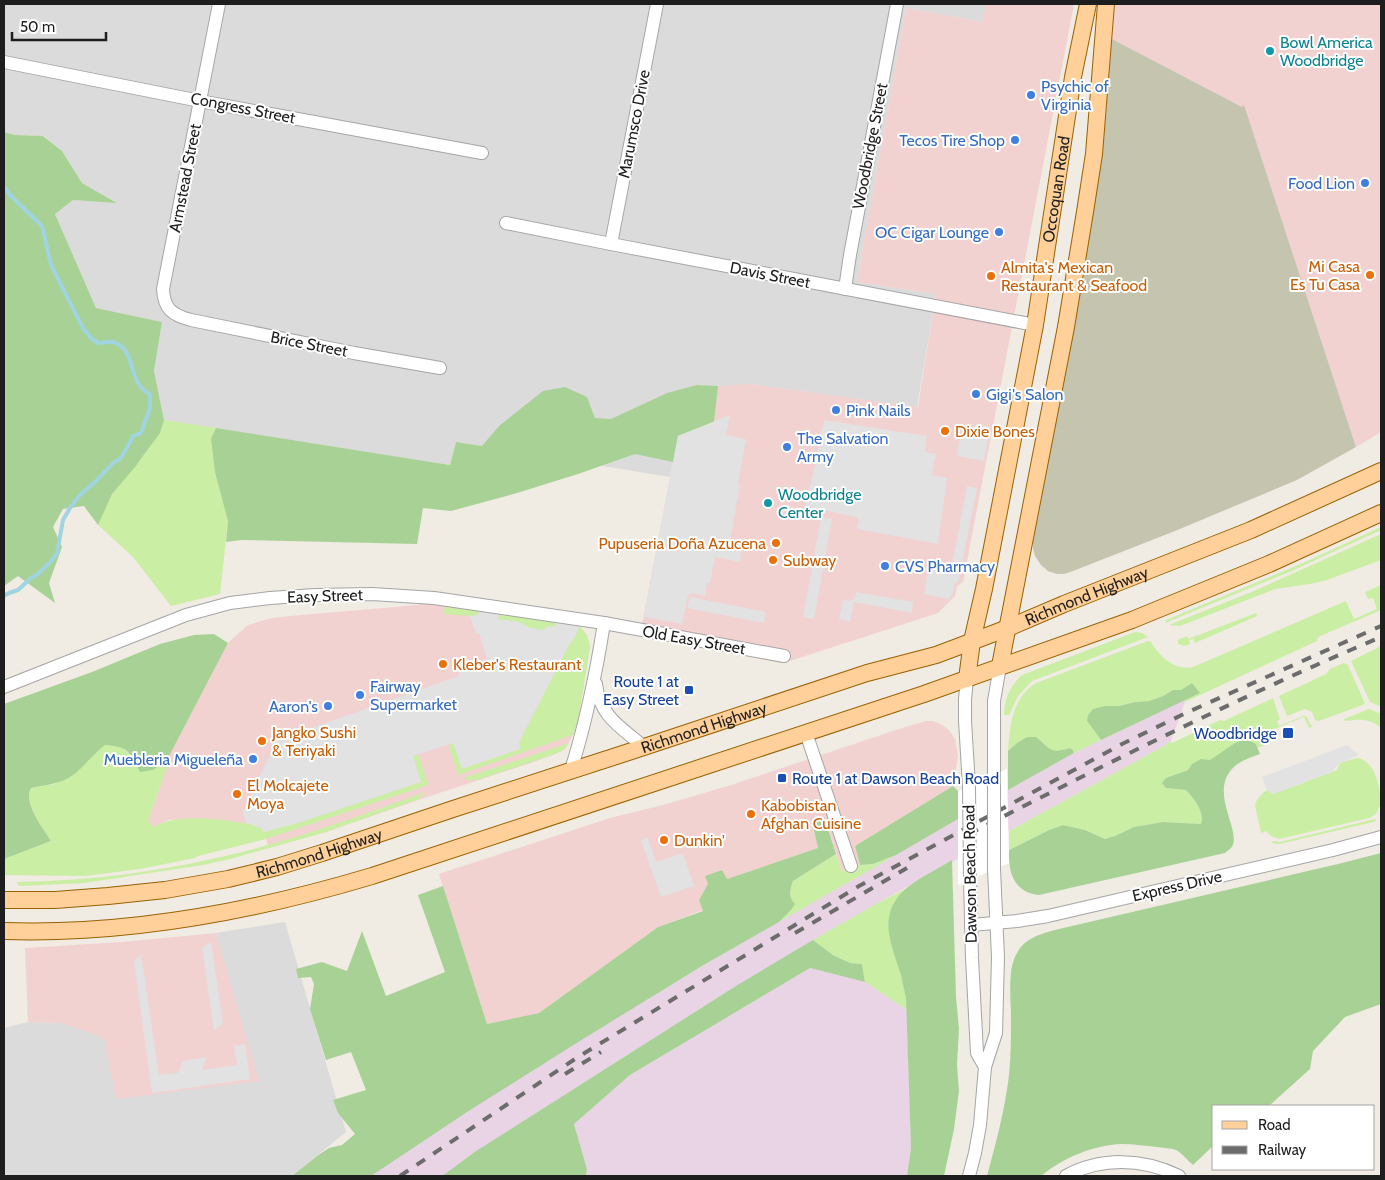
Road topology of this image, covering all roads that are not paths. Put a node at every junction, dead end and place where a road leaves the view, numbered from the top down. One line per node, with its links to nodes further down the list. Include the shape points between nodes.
1 (219, 4): 7 (street, Armstead Street)
2 (657, 4): 10 (street, Marumsco Drive)
3 (897, 4): 11 (street, Woodbridge Street)
4 (1088, 4): 13 (main road, Occoquan Road, via 1073,77)
5 (1106, 4): 18 (main road, Occoquan Road, via 1094,154 1085,212)
6 (4, 62): 7 (street, Congress Street)
7 (200, 101): 8 (street, Congress Street); 12 (street, Armstead Street, via 163,289 167,306)
8 (482, 152)
9 (506, 223): 10 (street, Davis Street)
10 (611, 244): 11 (street, Davis Street)
11 (845, 289): 13 (street, Davis Street)
12 (180, 317): 14 (street, Brice Street)
13 (1035, 325): 19 (main road, Occoquan Road)
14 (440, 368)
15 (1381, 471): 18 (main road, Richmond Highway, via 1251,530)
16 (1381, 513): 21 (main road, Richmond Highway, via 1132,620)
17 (604, 624): 20 (street, Old Easy Street); 22 (street); 24 (street, Easy Street, via 419,597 372,594 270,598 220,605 186,615)
18 (1008, 628): 19 (main road, Richmond Highway); 21 (main road, Occoquan Road)
19 (972, 641): 23 (main road, Occoquan Road); 26 (main road, Richmond Highway)
20 (784, 656)
21 (1000, 666): 23 (main road, Richmond Highway); 31 (street, Dawson Beach Road, bridge, via 994,700)
22 (595, 679): 26 (street, via 604,710); 27 (street)
23 (967, 679): 25 (main road, Richmond Highway); 32 (street, Dawson Beach Road, bridge, via 965,721)
24 (4, 687)
25 (806, 733): 29 (street); 33 (main road, Richmond Highway, via 372,876 304,895 121,927)
26 (644, 747): 27 (main road, Richmond Highway)
27 (571, 770): 30 (main road, Richmond Highway, via 322,853 228,879 108,896)
28 (1381, 837): 31 (street, Express Drive, via 1048,916)
29 (851, 866)
30 (4, 900)
31 (997, 923): 32 (street, Express Drive); 34 (street, Dawson Beach Road, via 996,1032)
32 (971, 925): 34 (street, Dawson Beach Road, via 977,1053)
33 (4, 931)
34 (985, 1066): 35 (street, Dawson Beach Road, via 980,1125)
35 (969, 1176)
36 (1066, 1176): 37 (street, via 1089,1166 1121,1162 1153,1166)
37 (1179, 1176)

